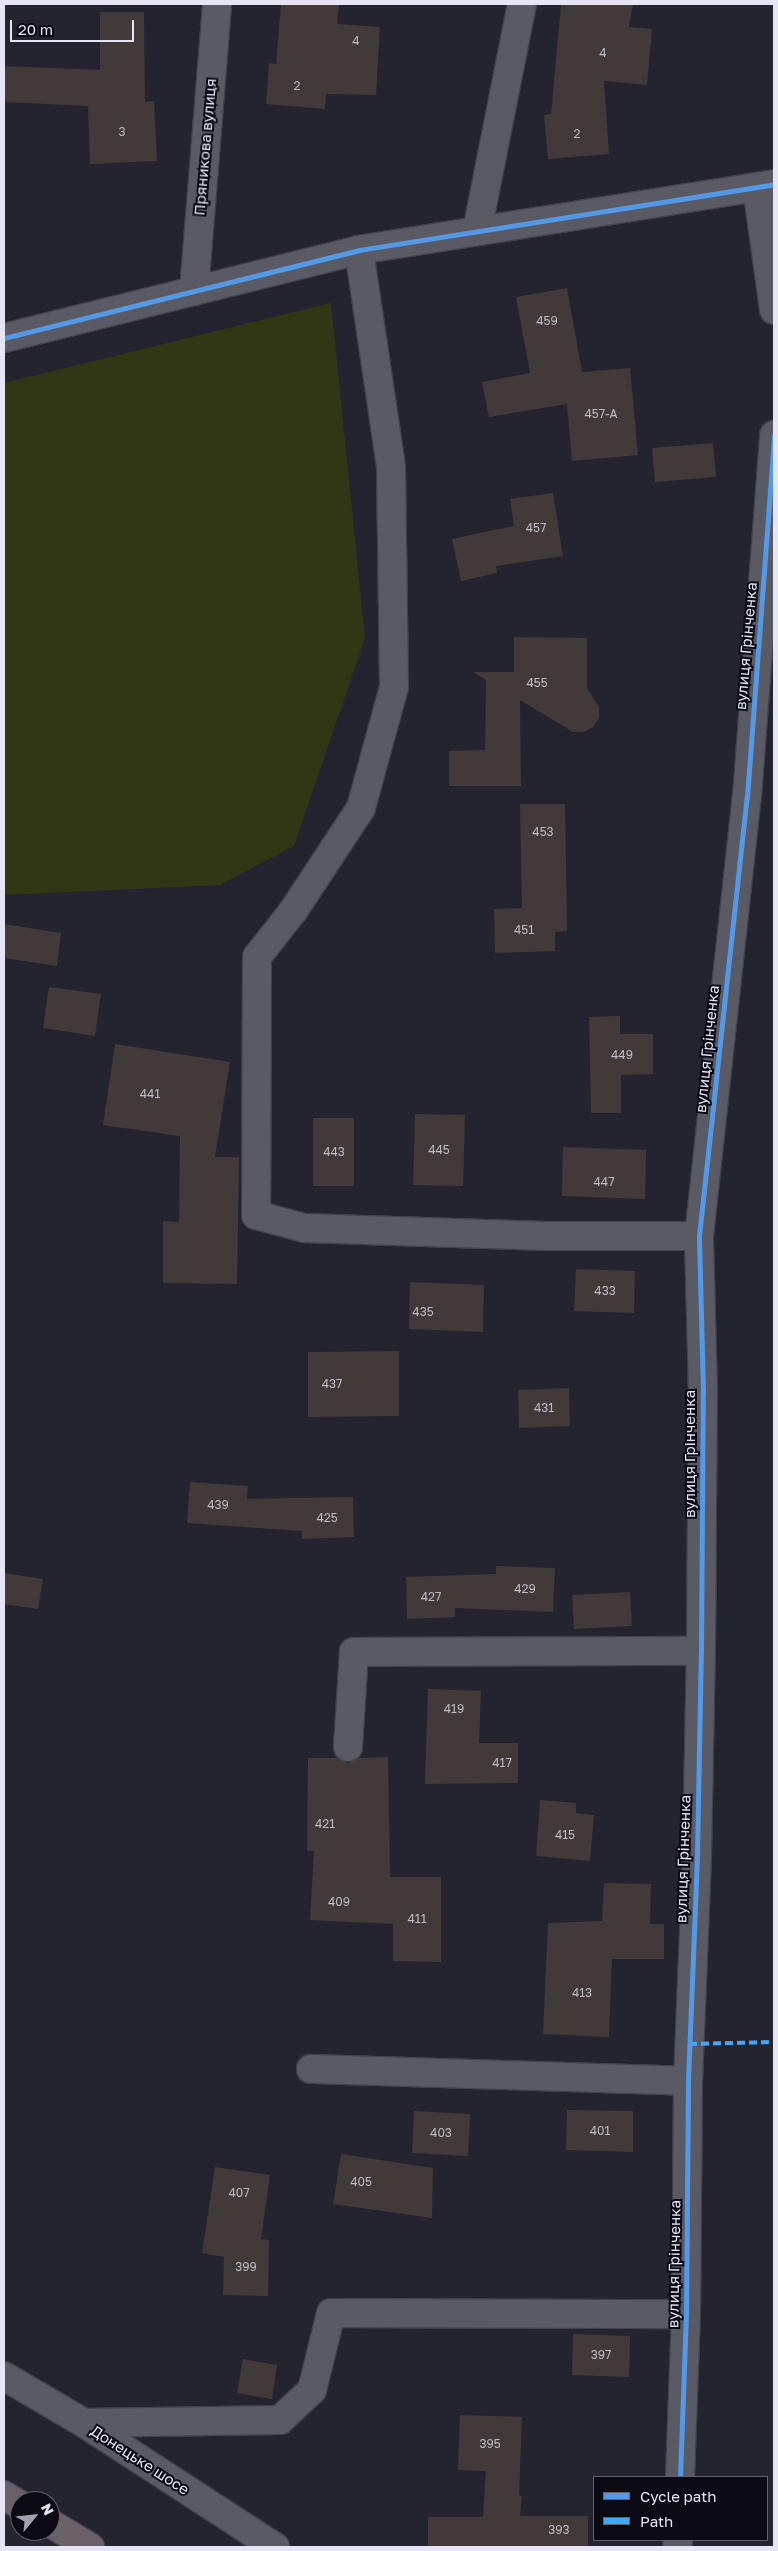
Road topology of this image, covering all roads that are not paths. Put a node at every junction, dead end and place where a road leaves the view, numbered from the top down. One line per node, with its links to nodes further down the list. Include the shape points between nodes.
1 (217, 4): 6 (street, Пряникова вулиця)
2 (522, 4): 4 (street)
3 (766, 186): 4 (street); 7 (street)
4 (477, 231): 5 (street)
5 (359, 250): 6 (street); 10 (street, via 391,468 394,686 361,808 257,957 256,1215 304,1228 546,1236)
6 (194, 291): 8 (street)
7 (774, 310)
8 (4, 338)
9 (774, 435): 10 (street, вулиця Грінченка, via 747,797)
10 (699, 1236): 11 (street, вулиця Грінченка, via 704,1392)
11 (701, 1651): 12 (street, via 354,1652); 14 (street, вулиця Грінченка)
12 (348, 1747)
13 (311, 2069): 14 (street)
14 (688, 2081): 15 (street, вулиця Грінченка)
15 (686, 2314): 17 (street, via 331,2313 312,2390 280,2420); 18 (street, вулиця Грінченка)
16 (4, 2376): 17 (street, Донецьке шосе)
17 (84, 2423): 21 (street, Донецьке шосе)
18 (680, 2476)
19 (60, 2529): 20 (highway)
20 (90, 2547)
21 (275, 2547)

